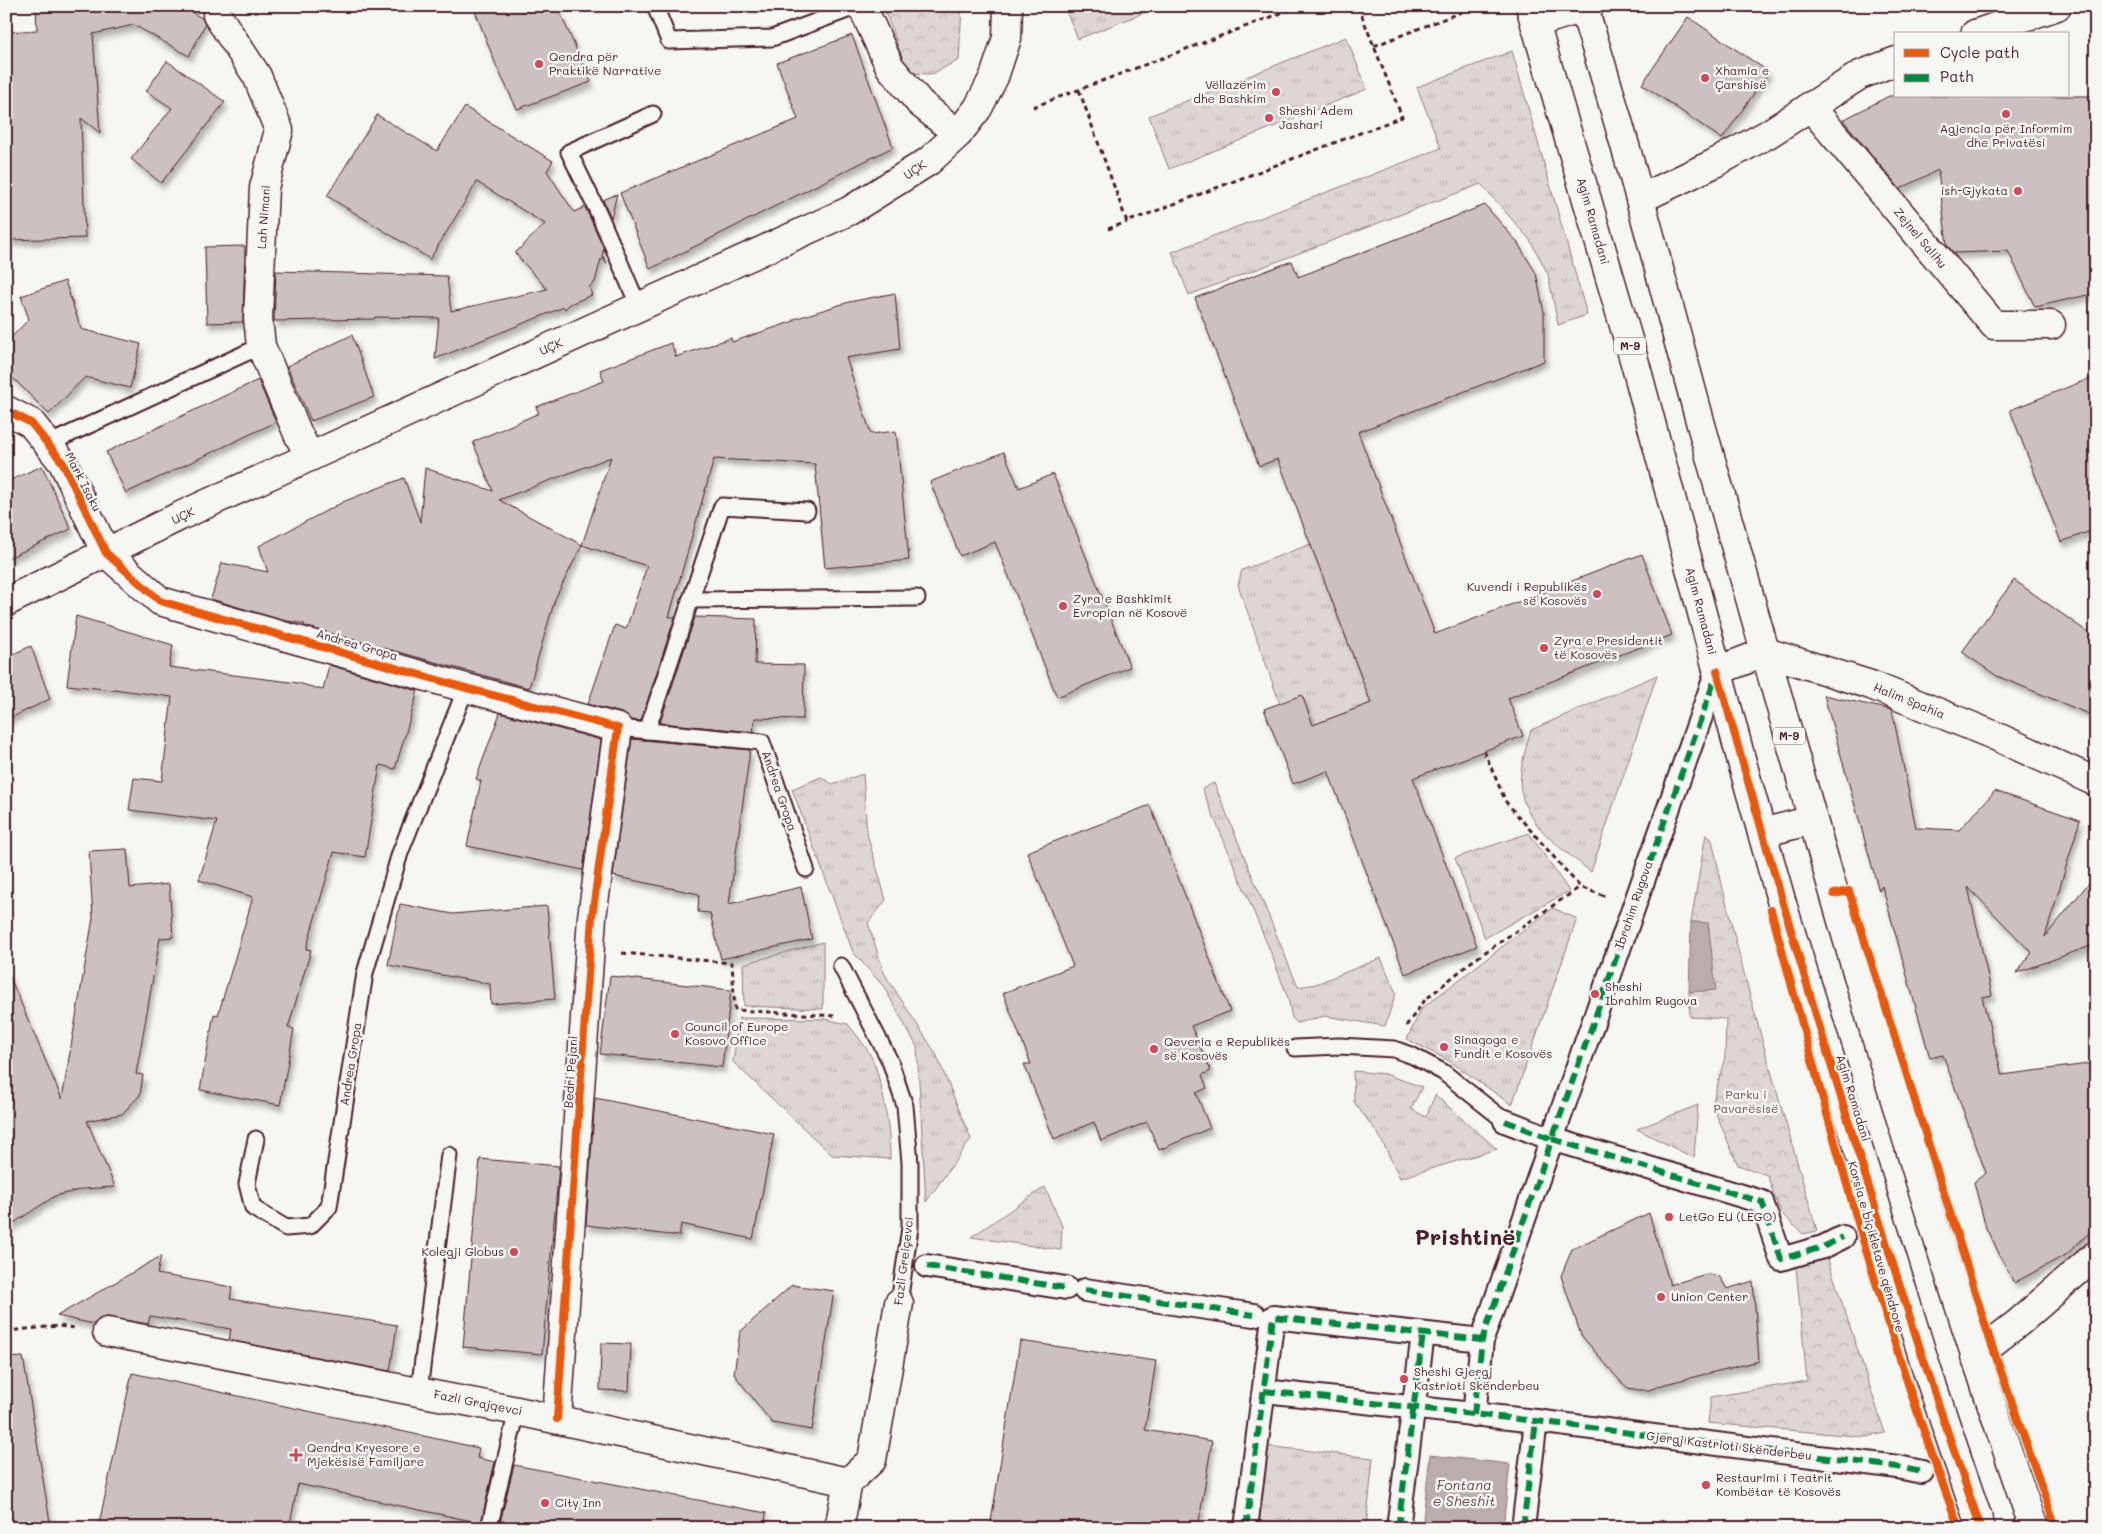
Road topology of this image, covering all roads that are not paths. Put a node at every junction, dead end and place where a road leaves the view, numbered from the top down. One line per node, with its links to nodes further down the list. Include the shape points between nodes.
1 (655, 6): 2 (lane, via 669,40 772,38)
2 (858, 6)
3 (862, 6): 13 (street, via 890,67 920,104)
4 (1008, 6): 13 (street, UÇK, via 1007,38 994,77 978,108)
5 (2057, 6): 9 (street)
6 (1586, 7): 7 (street); 14 (street, M-9)
7 (1532, 14): 27 (street, Agim Ramadani / M-9, via 1635,363)
8 (217, 15): 17 (street, Lah Nimani, via 257,76 279,130 264,188 258,318)
9 (1981, 32)
10 (1894, 62): 11 (street, via 1860,75)
11 (1810, 106): 14 (street, via 1721,160); 16 (street, Zejnel Salihu, via 1994,325)
12 (653, 114): 15 (lane, via 568,152)
13 (958, 134): 15 (street, UÇK, via 929,161 849,212)
14 (1640, 199): 26 (street, M-9)
15 (641, 306): 20 (street, UÇK)
16 (2051, 325)
17 (260, 346): 19 (lane); 20 (street, Lah Nimani)
18 (6, 410): 19 (street, Mark Isaku, via 31,423)
19 (48, 444): 22 (street, Mark Isaku, via 63,463)
20 (310, 457): 22 (street, UÇK)
21 (807, 511): 24 (lane, via 722,506)
22 (106, 553): 25 (street, UÇK); 28 (street, Andrea Gropa, via 160,601)
23 (917, 598): 24 (lane)
24 (690, 600): 30 (lane)
25 (6, 602)
26 (1766, 652): 27 (street); 31 (street, Halim Spahia, via 1871,685); 32 (street, M-9)
27 (1717, 671): 33 (street, Agim Ramadani / M-9); 39 (street, Ibrahim Rugova)
28 (466, 688): 29 (street, Andrea Gropa); 38 (lane, Andrea Gropa, via 400,853 386,900 365,974 329,1207 310,1226 286,1228 253,1208 247,1184)
29 (618, 728): 30 (lane, Andrea Gropa); 55 (street, Bedri Pejani, via 592,917)
30 (647, 731): 34 (lane, Andrea Gropa, via 762,742)
31 (2096, 782)
32 (1812, 820): 33 (street); 49 (street, M-9)
33 (1762, 833): 64 (street, Agim Ramadani / M-9, via 1868,1183)
34 (806, 869)
35 (841, 966): 44 (lane, Fazli Greiçevci, via 890,1061 904,1106 910,1163 910,1228)
36 (1295, 1048): 37 (lane, via 1394,1048 1443,1072)
37 (1506, 1121): 39 (street)
38 (256, 1139)
39 (1552, 1139): 41 (street, via 1762,1202 1781,1259); 48 (street)
40 (449, 1155): 50 (lane)
41 (1843, 1237)
42 (2096, 1255): 49 (street, via 2018,1324)
43 (927, 1266): 45 (street)
44 (899, 1303): 58 (street, Fazli Greiçevci, via 872,1460)
45 (1254, 1315)
46 (107, 1332): 50 (street, Fazli Grajqevci)
47 (1423, 1334): 48 (street); 51 (street, via 1273,1317); 52 (street)
48 (1482, 1340): 54 (street)
49 (1975, 1356): 65 (street, M-9)
50 (419, 1391): 53 (street, Fazli Grajqevci)
51 (1264, 1391): 52 (street, Gjergj Kastrioti Skënderbeu); 61 (street)
52 (1414, 1408): 54 (street, Gjergj Kastrioti Skënderbeu); 62 (street)
53 (516, 1410): 55 (street, Fazli Grajqevci); 59 (lane)
54 (1474, 1415): 56 (street, Gjergj Kastrioti Skënderbeu)
55 (557, 1419): 58 (street, Fazli Grajqevci)
56 (1536, 1421): 57 (street, Gjergj Kastrioti Skënderbeu); 63 (street)
57 (1922, 1472)
58 (848, 1482): 60 (street)
59 (489, 1528)
60 (840, 1528)
61 (1246, 1528)
62 (1398, 1528)
63 (1522, 1528)
64 (1980, 1528)
65 (2034, 1528)

